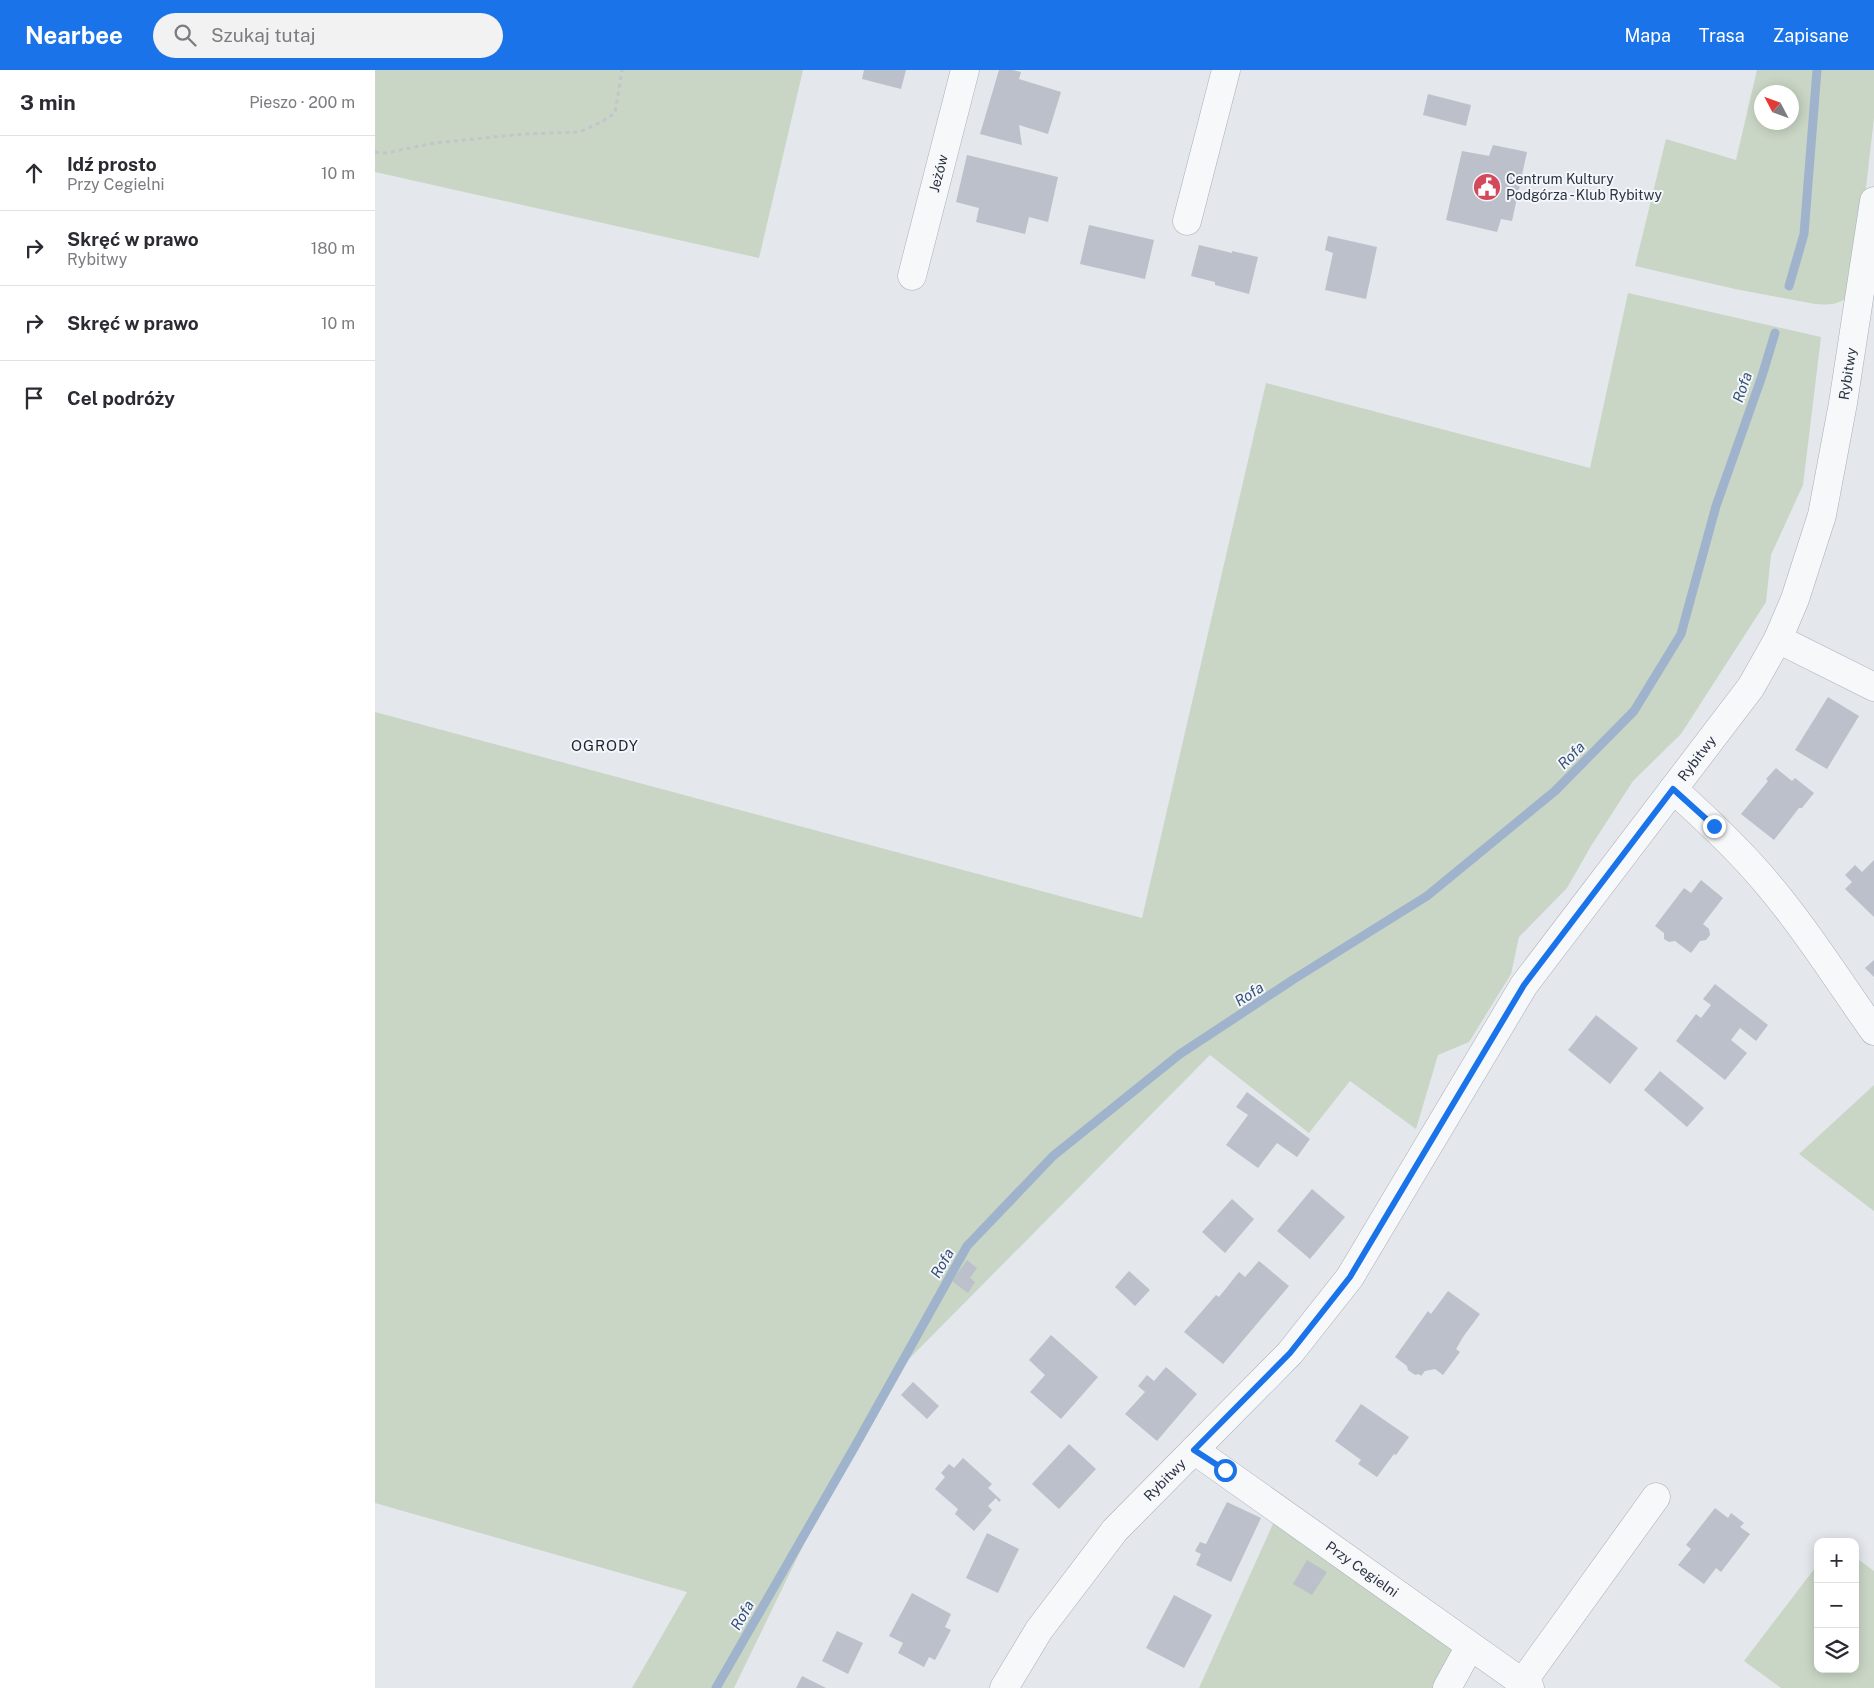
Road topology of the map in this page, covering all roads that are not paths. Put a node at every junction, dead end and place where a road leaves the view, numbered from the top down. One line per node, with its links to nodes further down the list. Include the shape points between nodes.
1 (965, 70): 6 (street, Jeżów)
2 (1226, 70): 4 (street)
3 (1874, 201): 5 (street, Rybitwy)
4 (1187, 221)
5 (1869, 274): 7 (street, Rybitwy, via 1823,515)
6 (912, 276)
7 (1778, 639): 8 (street); 9 (street, Rybitwy, via 1751,687)
8 (1874, 687)
9 (1673, 789): 10 (street, via 1714,826 1759,874); 11 (street, Rybitwy, via 1524,985 1350,1277 1290,1353)
10 (1874, 1031)
11 (1194, 1450): 13 (street, Przy Cegielni); 15 (street, Rybitwy, via 1115,1530 1039,1630)
12 (1656, 1496): 14 (street)
13 (1469, 1646): 14 (street, Przy Cegielni); 16 (street)
14 (1526, 1685)
15 (1004, 1688)
16 (1447, 1688)

